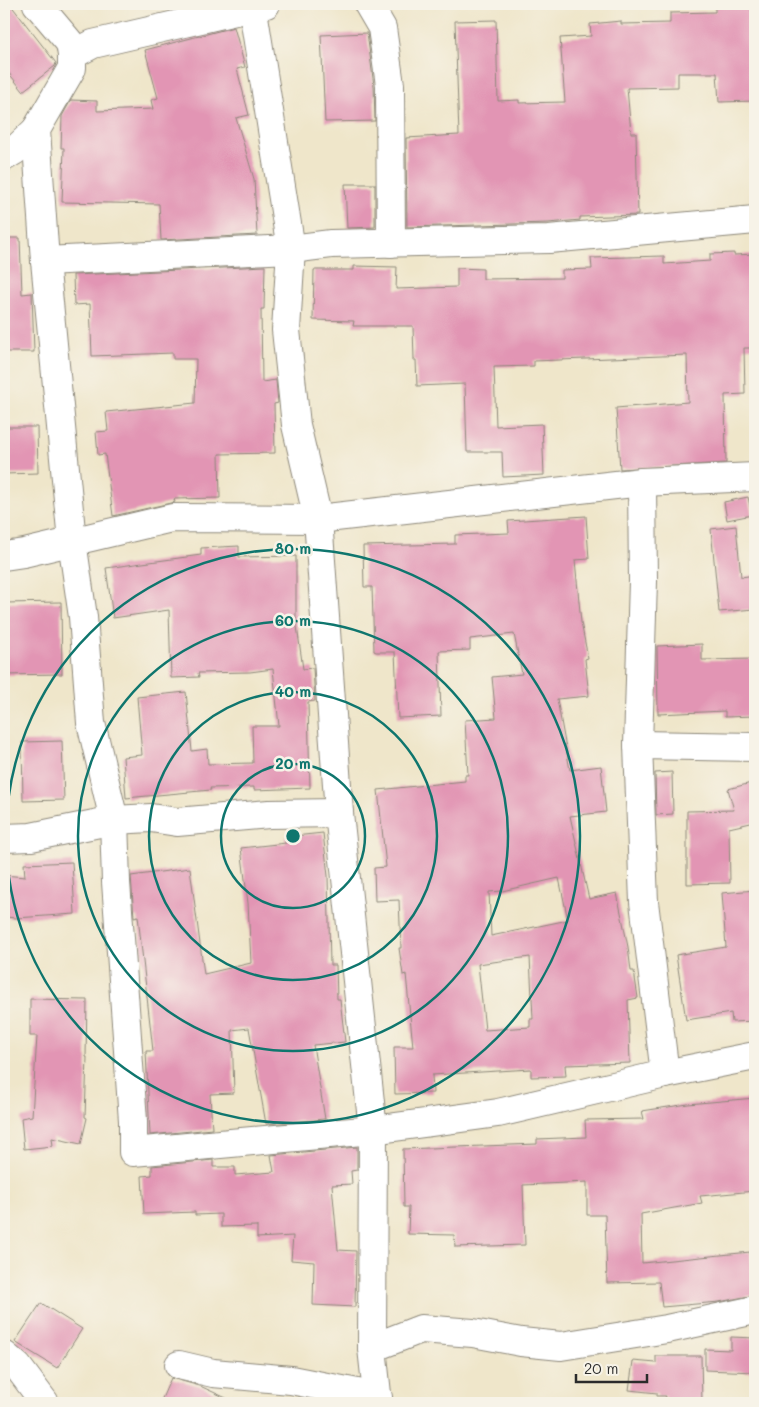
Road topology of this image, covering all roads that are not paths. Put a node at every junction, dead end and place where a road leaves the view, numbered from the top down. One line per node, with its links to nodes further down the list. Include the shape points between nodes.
1 (37, 4): 4 (street, via 70,43)
2 (368, 4): 8 (street, via 382,28 390,85)
3 (257, 5): 4 (street, via 93,44); 9 (street)
4 (72, 55): 5 (street, via 72,68)
5 (36, 130): 6 (street, via 14,152); 10 (street)
6 (4, 157)
7 (755, 220): 8 (street, via 550,239)
8 (392, 243): 9 (street, via 331,244)
9 (291, 249): 10 (street); 13 (street, via 286,330 296,425)
10 (46, 262): 14 (street)
11 (755, 477): 12 (street)
12 (642, 482): 13 (street); 16 (street, via 643,581)
13 (318, 519): 14 (street, via 172,518); 18 (street)
14 (72, 541): 15 (street); 19 (street, via 83,617 91,723)
15 (4, 556)
16 (638, 744): 17 (street); 22 (street, via 644,902)
17 (755, 747)
18 (339, 813): 19 (street, via 269,814 176,822 151,818); 23 (street)
19 (114, 820): 20 (street, via 31,838); 23 (street, via 133,1152)
20 (4, 838)
21 (755, 1056): 22 (street)
22 (665, 1074): 23 (street, via 498,1113)
23 (373, 1130): 25 (street)
24 (755, 1310): 25 (street, via 667,1329 561,1346 421,1329)
25 (372, 1348): 28 (street)
26 (4, 1354): 29 (street)
27 (179, 1365): 28 (street, via 213,1373 291,1380)
28 (378, 1400)
29 (45, 1403)

